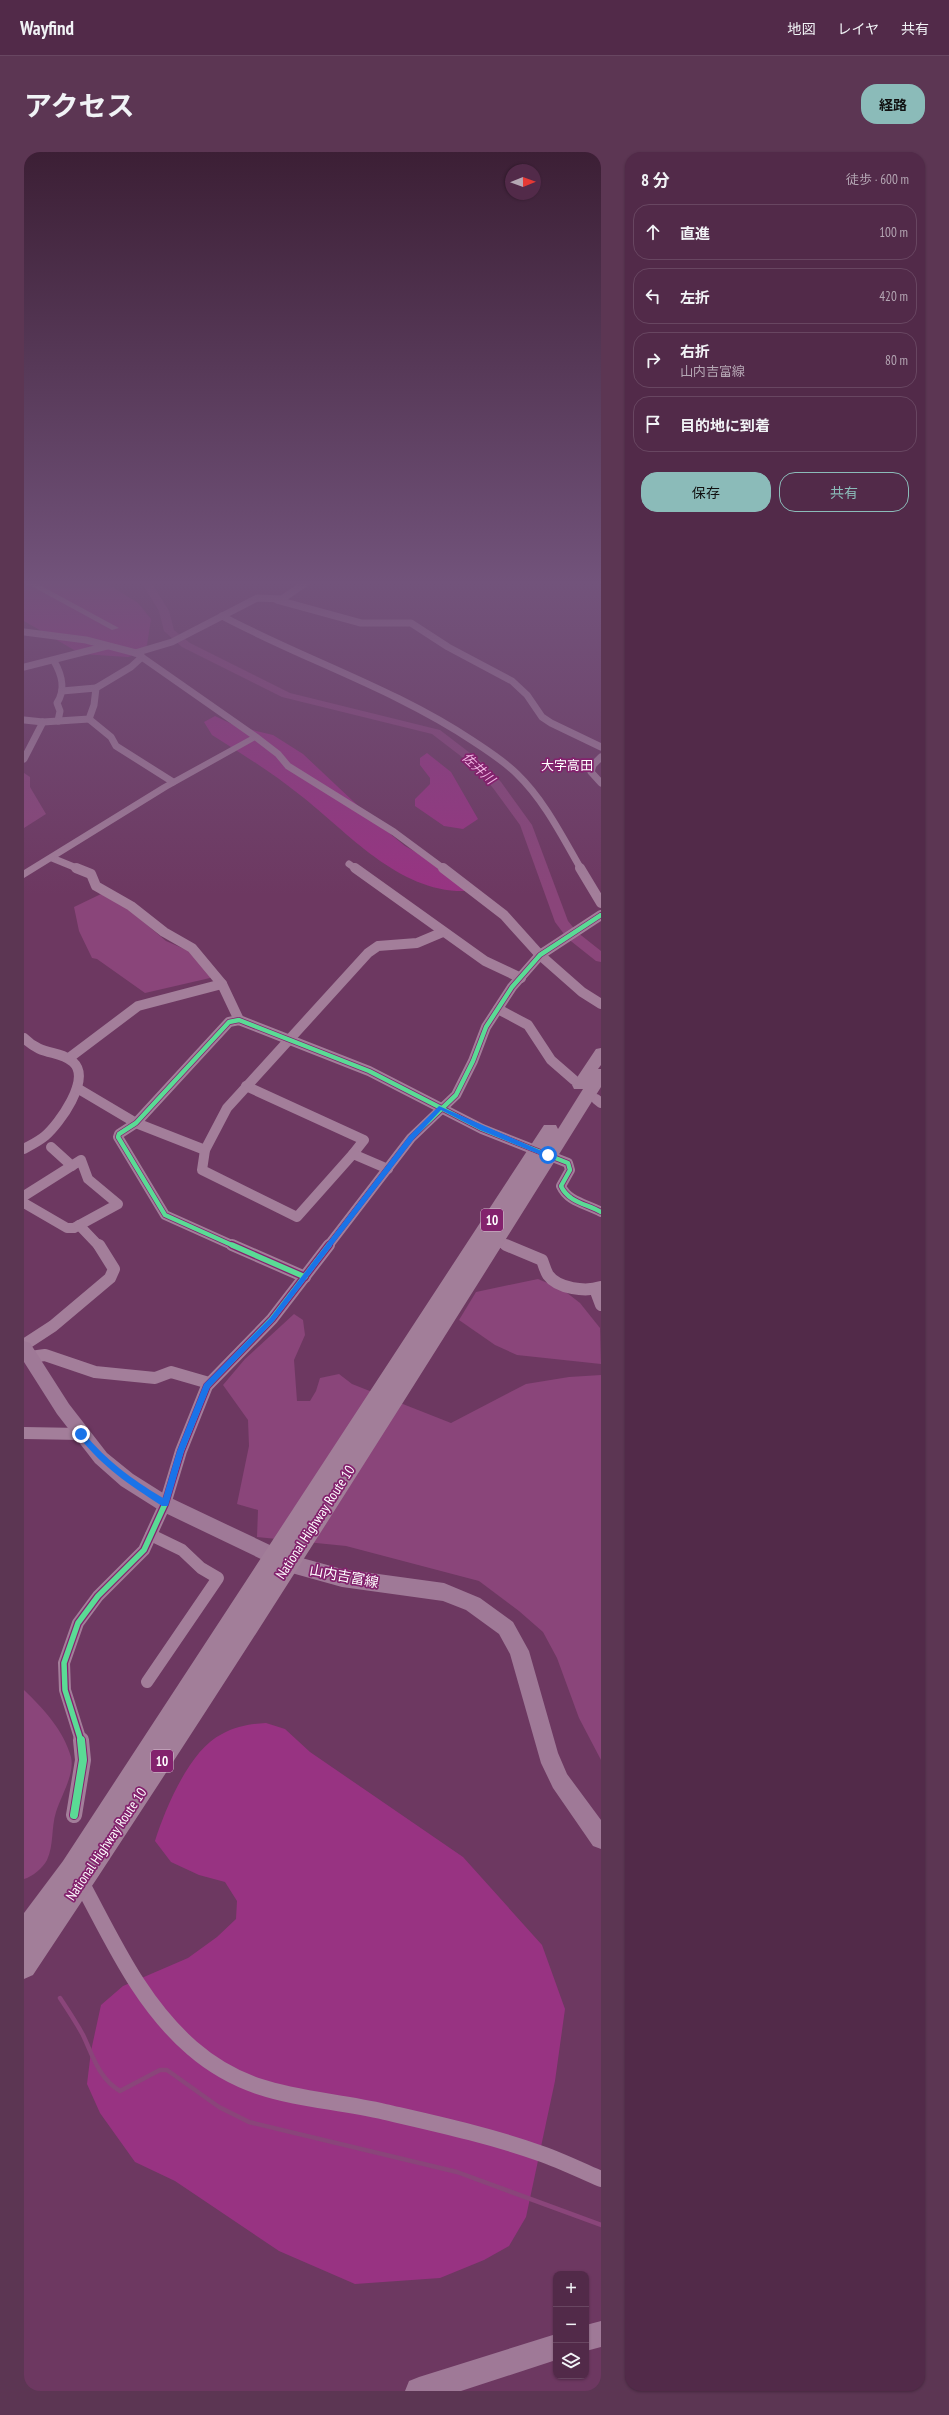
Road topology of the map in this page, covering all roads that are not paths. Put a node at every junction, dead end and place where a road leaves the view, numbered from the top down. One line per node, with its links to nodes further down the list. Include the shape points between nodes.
1 (62, 686): 6 (street)
2 (184, 686): 11 (street)
3 (370, 686): 20 (street, via 417,707 464,734 521,778 540,802)
4 (518, 686): 12 (street, via 551,723)
5 (96, 688): 6 (street); 7 (street)
6 (62, 691): 9 (street, via 56,704 60,711)
7 (89, 718): 9 (street); 15 (street, via 111,737 116,746)
8 (24, 720): 10 (street)
9 (58, 721): 10 (street)
10 (43, 722): 14 (street)
11 (256, 737): 15 (street); 23 (street, via 278,754 288,766 404,840 492,905)
12 (601, 747)
13 (601, 757): 16 (street, via 593,765 591,772)
14 (24, 759)
15 (173, 782): 17 (street)
16 (601, 783)
17 (52, 858): 19 (street); 25 (street, via 91,874 96,886 131,906 164,932 192,948)
18 (349, 864): 22 (street)
19 (24, 875)
20 (601, 903)
21 (601, 915): 23 (street)
22 (443, 932): 24 (street, via 498,969); 30 (street, via 417,943 373,948)
23 (544, 953): 24 (street); 26 (street, via 582,992)
24 (521, 978): 27 (street, via 503,998)
25 (222, 984): 28 (street); 32 (street, via 138,1006)
26 (601, 1004)
27 (498, 1009): 34 (street, via 528,1025 551,1060); 37 (street, via 486,1027 456,1095)
28 (239, 1020): 30 (street); 38 (street, via 230,1022)
29 (24, 1038): 32 (street, via 37,1050)
30 (289, 1038): 35 (street); 37 (street, via 369,1071)
31 (601, 1053): 42 (highway, National Highway Route 10 / 10)
32 (68, 1058): 36 (street, via 76,1065 79,1074)
33 (601, 1074): 42 (highway, National Highway Route 10 / 10)
34 (574, 1080)
35 (246, 1086): 41 (street, via 224,1112); 43 (street, via 364,1140)
36 (77, 1088): 38 (street); 40 (street, via 57,1124 47,1135)
37 (441, 1107): 42 (street, via 482,1129); 45 (street, via 411,1138)
38 (136, 1123): 41 (street); 51 (street, via 118,1137 165,1215)
39 (51, 1147): 44 (street)
40 (24, 1150)
41 (205, 1150): 43 (street, via 202,1170 298,1217)
42 (542, 1152): 48 (street, via 570,1165 561,1186 562,1192); 50 (highway, National Highway Route 10 / 10); 56 (highway, National Highway Route 10 / 10)
43 (354, 1154): 45 (street)
44 (72, 1166): 46 (street); 49 (street, via 81,1160 88,1179 118,1204)
45 (388, 1169): 51 (street)
46 (24, 1196)
47 (24, 1203): 49 (street, via 67,1228)
48 (601, 1212)
49 (79, 1225): 54 (street, via 95,1240 114,1269 110,1278)
50 (495, 1240): 52 (street, via 542,1260 549,1276 571,1288); 56 (highway, National Highway Route 10 / 10)
51 (305, 1277): 55 (street, via 272,1319)
52 (598, 1288): 53 (street)
53 (601, 1305)
54 (26, 1350): 55 (street, via 95,1372 155,1378 171,1372); 58 (main road, 山内吉富線)
55 (209, 1383): 59 (street, via 181,1451)
56 (391, 1392): 61 (highway, National Highway Route 10 / 10)
57 (24, 1432): 58 (street)
58 (81, 1434): 59 (main road, 山内吉富線, via 101,1458 127,1480)
59 (165, 1504): 60 (street); 61 (main road, 山内吉富線)
60 (151, 1535): 62 (street, via 182,1550 201,1568 218,1578); 63 (street, via 144,1550 98,1596 78,1623 64,1663 65,1690 81,1740 83,1760)
61 (284, 1555): 64 (main road, 山内吉富線, via 342,1578 444,1592 473,1604 506,1628 519,1650 548,1756 560,1781); 65 (highway, National Highway Route 10 / 10); 66 (highway, National Highway Route 10 / 10, via 72,1870)
62 (147, 1682)
63 (74, 1815)
64 (601, 1838)
65 (81, 1882): 67 (highway, National Highway Route 10 / 10); 68 (street, via 140,1990 161,2017 192,2048 226,2073 253,2086 283,2094 384,2112 501,2142 543,2154)
66 (24, 1934)
67 (24, 1966)
68 (601, 2179)
69 (601, 2334): 70 (main road)
70 (589, 2337)
71 (553, 2348): 72 (main road)
72 (419, 2391)

